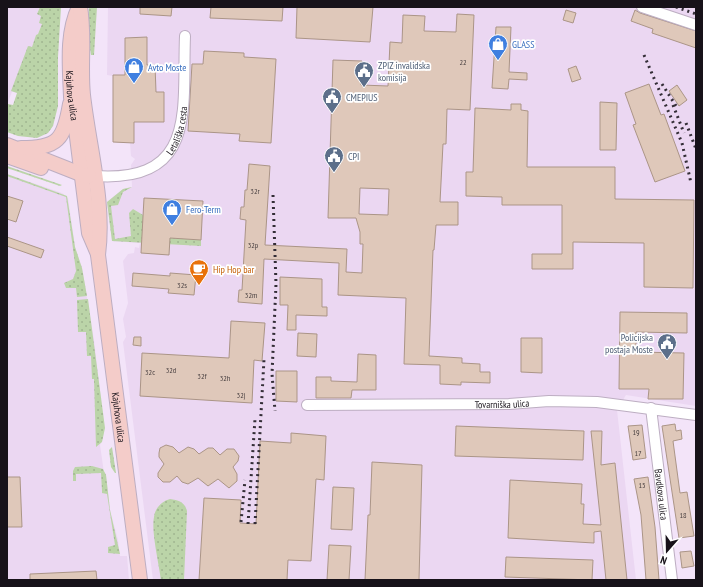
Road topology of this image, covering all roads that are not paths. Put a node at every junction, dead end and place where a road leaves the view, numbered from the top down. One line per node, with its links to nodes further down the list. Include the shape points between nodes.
1 (79, 7): 5 (main road, Kajuhova ulica, via 72,20); 7 (main road, Kajuhova ulica, via 83,22 83,95)
2 (642, 7): 3 (street)
3 (696, 25)
4 (184, 36): 7 (street, Letališka cesta, via 182,124 174,148 144,172 117,177)
5 (71, 97): 6 (main road, via 64,128 56,140 45,147); 7 (main road, Kajuhova ulica)
6 (10, 150): 7 (main road, Letališka cesta)
7 (89, 176): 11 (main road, Kajuhova ulica, via 89,233 98,255)
8 (307, 405): 9 (street, Tovarniška ulica, via 509,404 549,401 598,402)
9 (651, 408): 10 (street, Tovarniška ulica); 12 (street, Bavdkova ulica)
10 (696, 415)
11 (140, 580)
12 (672, 580)

